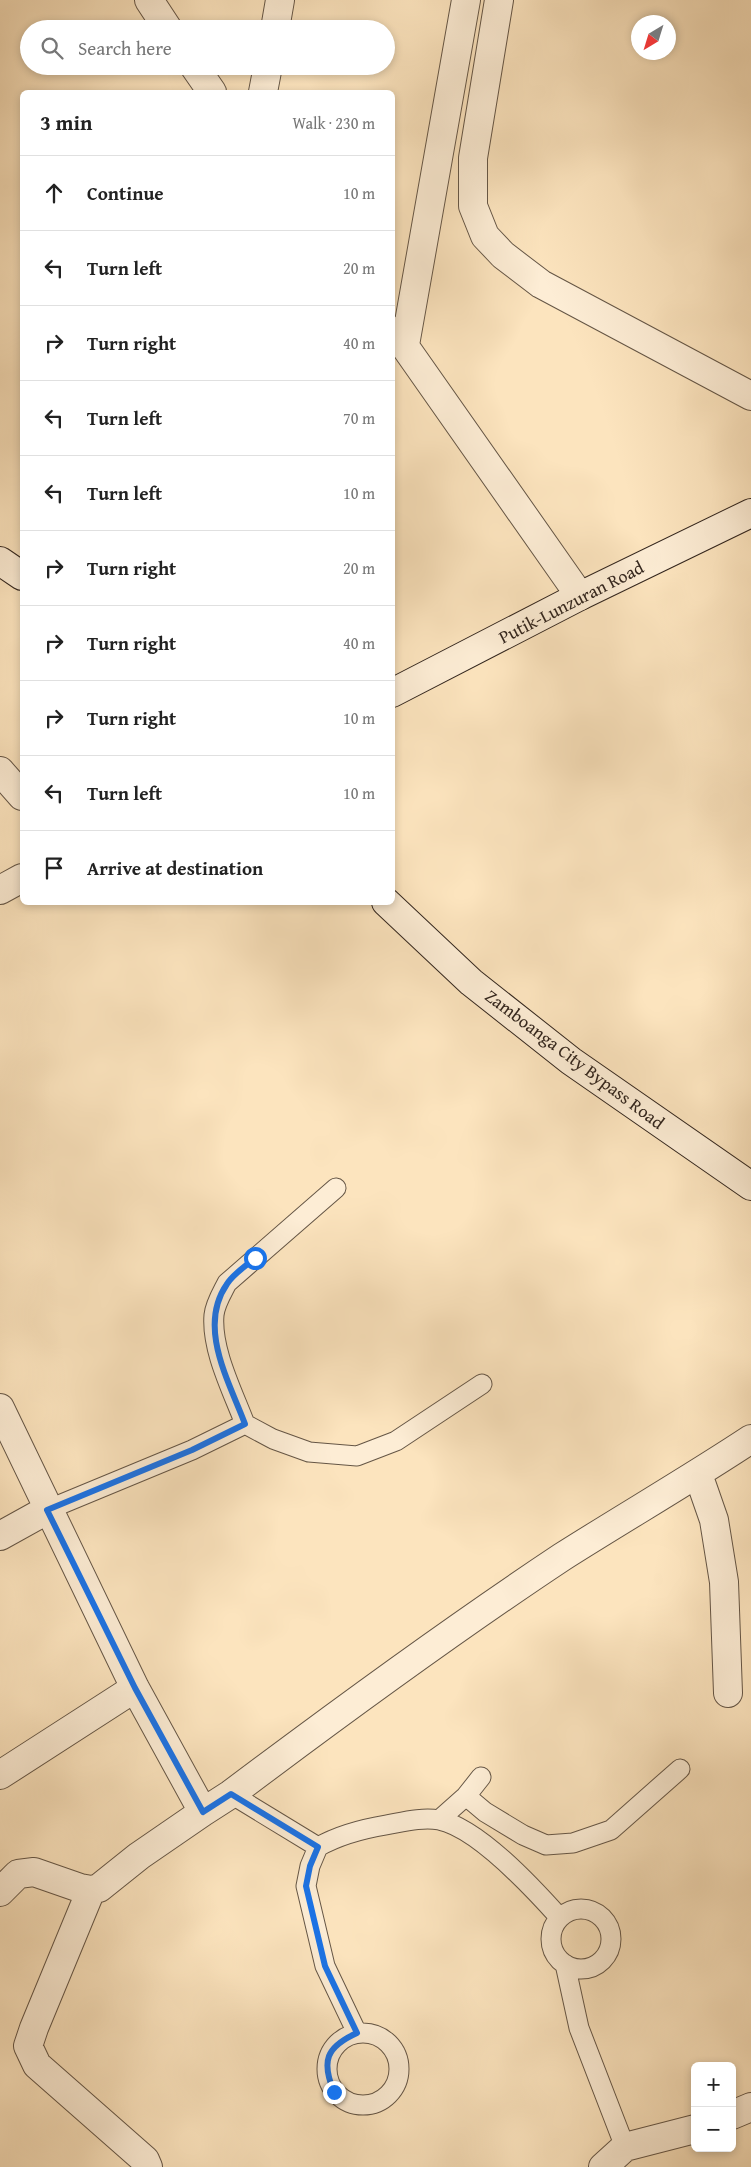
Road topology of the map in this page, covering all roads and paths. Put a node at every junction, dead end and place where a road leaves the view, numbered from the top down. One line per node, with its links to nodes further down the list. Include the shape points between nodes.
1 (148, 0): 5 (street)
2 (280, 0): 6 (street)
3 (466, 0): 11 (street)
4 (499, 0): 12 (street, via 473,158 473,206 485,236 503,255 541,284)
5 (162, 20)
6 (277, 20)
7 (200, 75): 9 (street)
8 (266, 75): 10 (street)
9 (211, 90)
10 (263, 90)
11 (399, 337): 16 (street)
12 (751, 396)
13 (751, 514): 16 (street, Putik-Lunzuran Road)
14 (0, 560): 15 (street)
15 (20, 575)
16 (580, 596): 17 (street, Putik-Lunzuran Road)
17 (395, 691)
18 (0, 771): 19 (street)
19 (20, 794)
20 (20, 879): 21 (street)
21 (0, 890)
22 (389, 905): 23 (street, Zamboanga City Bypass Road, via 471,982 571,1061)
23 (751, 1186)
24 (336, 1188): 27 (lane, via 227,1283 219,1298 214,1314 216,1344)
25 (482, 1384): 27 (lane, via 396,1441 357,1456 309,1452 273,1439)
26 (0, 1408): 30 (street)
27 (245, 1424): 30 (lane, via 192,1450)
28 (751, 1439): 29 (street)
29 (698, 1474): 33 (street, via 714,1520 724,1582); 37 (street, via 563,1557 399,1668)
30 (47, 1510): 31 (street); 32 (street)
31 (0, 1536)
32 (135, 1688): 35 (street); 39 (street)
33 (728, 1692)
34 (680, 1769): 38 (lane, via 611,1830 573,1843 546,1845 485,1812)
35 (0, 1775)
36 (481, 1777): 38 (lane)
37 (231, 1794): 39 (street); 41 (lane)
38 (466, 1796): 40 (lane)
39 (203, 1812): 42 (street, via 139,1856 100,1888)
40 (439, 1820): 41 (lane, via 418,1820 360,1830); 44 (lane, via 469,1834 518,1872)
41 (318, 1847): 46 (lane, via 306,1886 325,1966)
42 (91, 1890): 43 (street, via 34,1872 18,1874); 51 (street, via 28,2046 37,2065 145,2160)
43 (0, 1892)
44 (559, 1917): 45 (lane, via 553,1925 550,1940 554,1954); 45 (lane, via 575,1908 590,1910 602,1917 610,1930 611,1944 604,1958 593,1967 579,1969)
45 (565, 1964): 50 (lane, via 579,2028)
46 (357, 2033)
47 (751, 2107): 48 (street)
48 (736, 2113)
49 (691, 2131): 50 (street)
50 (624, 2147): 52 (street)
51 (148, 2167)
52 (603, 2167)

